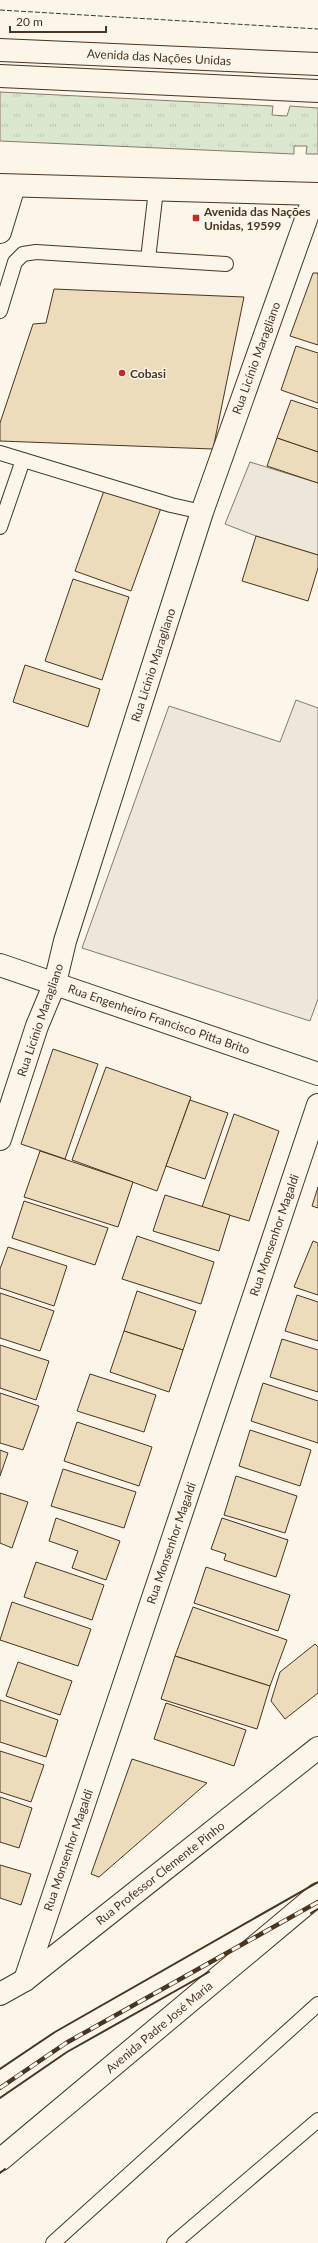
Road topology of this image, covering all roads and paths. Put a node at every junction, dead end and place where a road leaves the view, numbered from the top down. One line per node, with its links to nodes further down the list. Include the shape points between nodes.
1 (0, 50): 2 (main road, Avenida das Nações Unidas)
2 (318, 64)
3 (0, 76): 4 (main road)
4 (318, 91)
5 (7, 185): 6 (main road); 8 (main road)
6 (156, 190): 7 (main road); 9 (lane)
7 (317, 194): 14 (main road, Rua Licínio Maragliano)
8 (0, 232)
9 (148, 260): 10 (lane); 11 (lane, via 36,252 23,254 15,262)
10 (226, 264)
11 (0, 311)
12 (0, 454): 13 (lane)
13 (23, 460): 14 (lane); 15 (lane)
14 (202, 512): 17 (main road, Rua Licínio Maragliano, via 65,942)
15 (0, 527)
16 (0, 965): 17 (main road, Rua Engenheiro Francisco Pitta Brito)
17 (55, 983): 18 (main road, Rua Engenheiro Francisco Pitta Brito); 20 (main road, Rua Licínio Maragliano, via 37,1026)
18 (318, 1074)
19 (318, 1105): 23 (main road, Rua Monsenhor Magaldi)
20 (0, 1139)
21 (318, 1748): 23 (main road, Rua Professor Clemente Pinho)
22 (318, 1894): 27 (main road, Avenida Padre José Maria)
23 (25, 1980): 24 (main road, Rua Professor Clemente Pinho)
24 (0, 1994)
25 (318, 2004): 28 (lane)
26 (318, 2120): 29 (lane)
27 (0, 2160)
28 (53, 2243)
29 (174, 2243)

